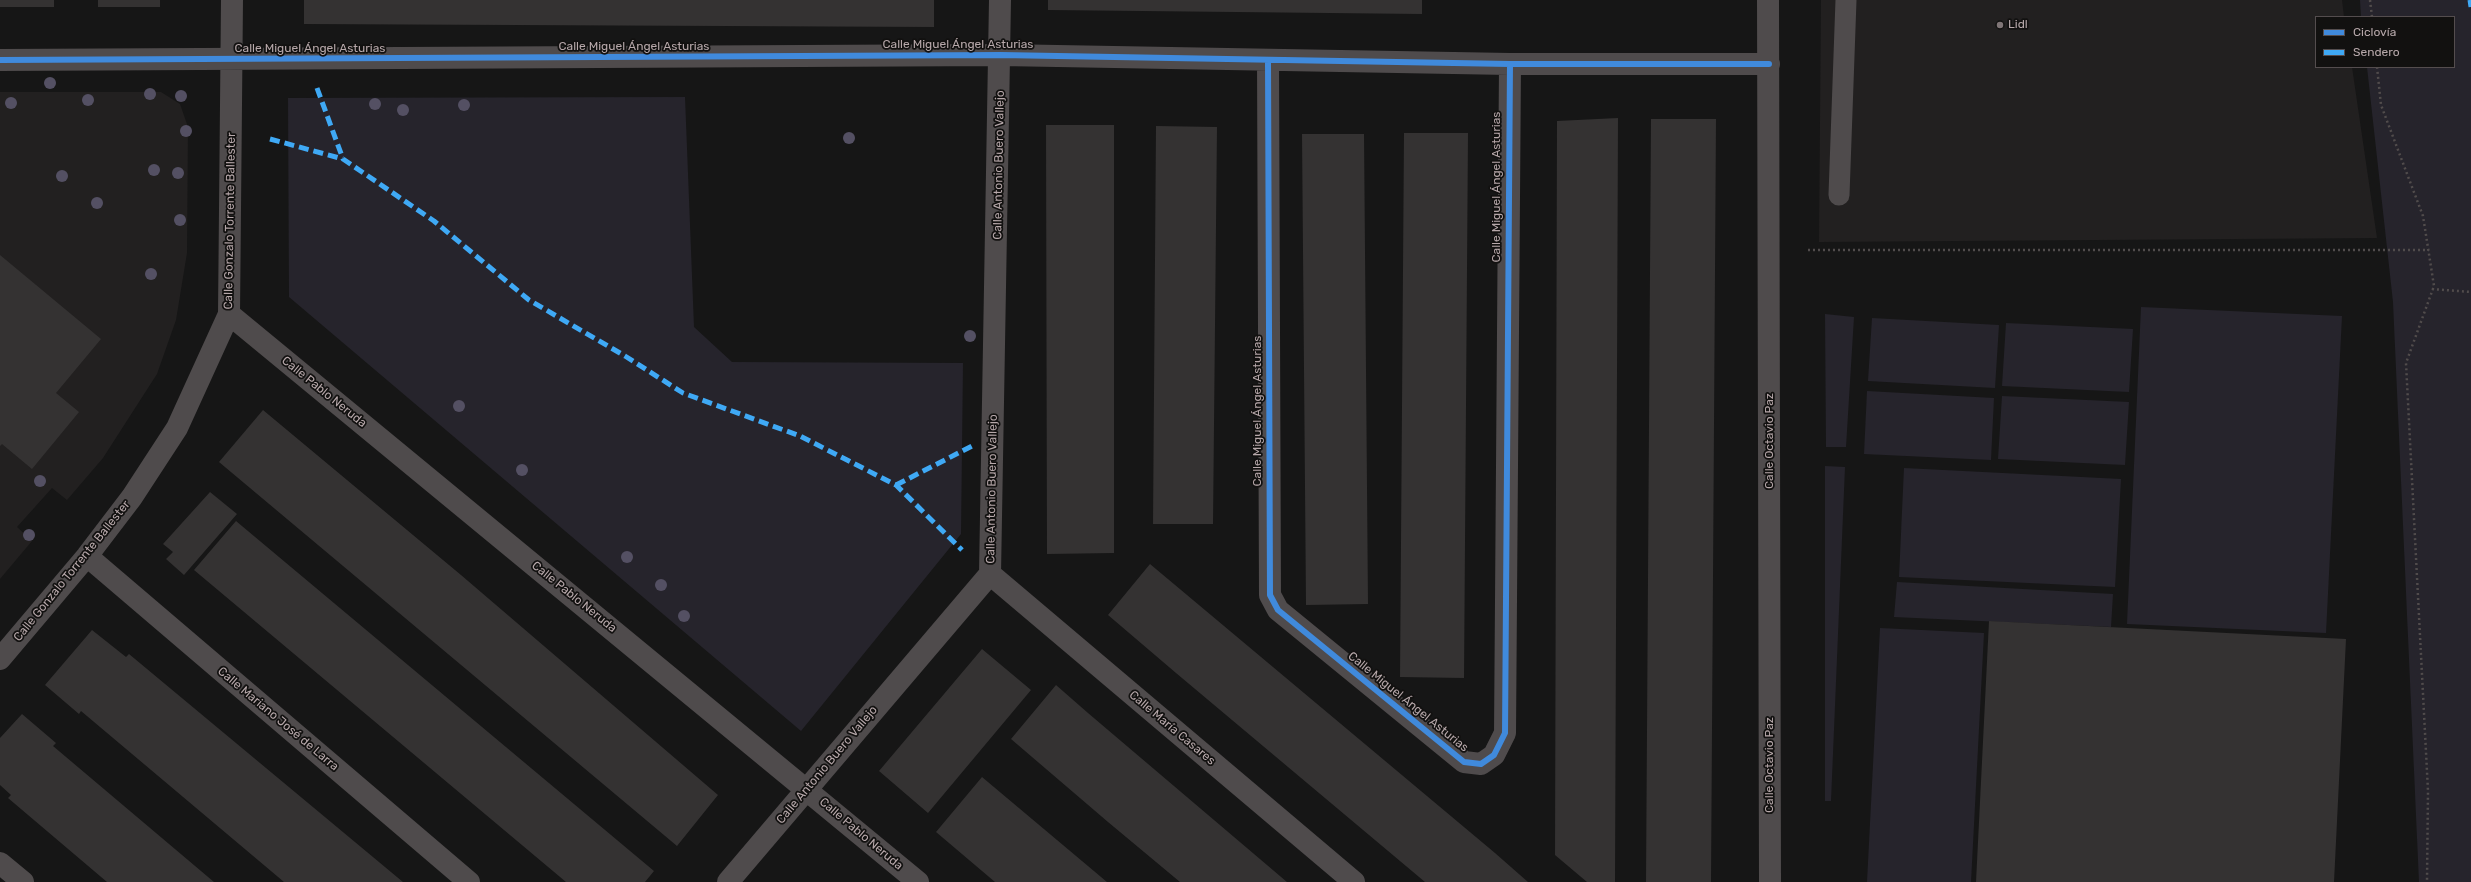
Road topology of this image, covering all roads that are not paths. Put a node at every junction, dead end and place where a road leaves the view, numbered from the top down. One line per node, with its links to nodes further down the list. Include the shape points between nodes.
1 (232, 0): 7 (street, Calle Gonzalo Torrente Ballester)
2 (1000, 0): 5 (street, Calle Antonio Buero Vallejo)
3 (1768, 0): 10 (street, Calle Octavio Paz)
4 (1846, 0): 11 (lane)
5 (1001, 55): 7 (street, Calle Miguel Ángel Asturias); 8 (street, Calle Miguel Ángel Asturias); 14 (street, Calle Antonio Buero Vallejo)
6 (0, 60): 7 (street, Calle Miguel Ángel Asturias)
7 (232, 60): 12 (street, Calle Gonzalo Torrente Ballester)
8 (1268, 60): 9 (street, Calle Miguel Ángel Asturias); 9 (street, Calle Miguel Ángel Asturias, via 1270,595 1278,610 1464,762 1481,764 1494,755 1505,734)
9 (1510, 64): 10 (street, Calle Miguel Ángel Asturias)
10 (1769, 64): 23 (street, Calle Octavio Paz)
11 (1839, 195)
12 (229, 314): 13 (street, Calle Gonzalo Torrente Ballester, via 177,428 132,498); 16 (street, Calle Pablo Neruda)
13 (86, 556): 15 (street, Calle Gonzalo Torrente Ballester); 19 (street, Calle Mariano José de Larra)
14 (990, 574): 16 (street, Calle Antonio Buero Vallejo); 22 (street, Calle María Casares)
15 (0, 659)
16 (806, 788): 20 (street, Calle Antonio Buero Vallejo); 21 (street, Calle Pablo Neruda)
17 (0, 863): 18 (street)
18 (23, 882)
19 (470, 882)
20 (728, 882)
21 (918, 882)
22 (1354, 882)
23 (1770, 882)

